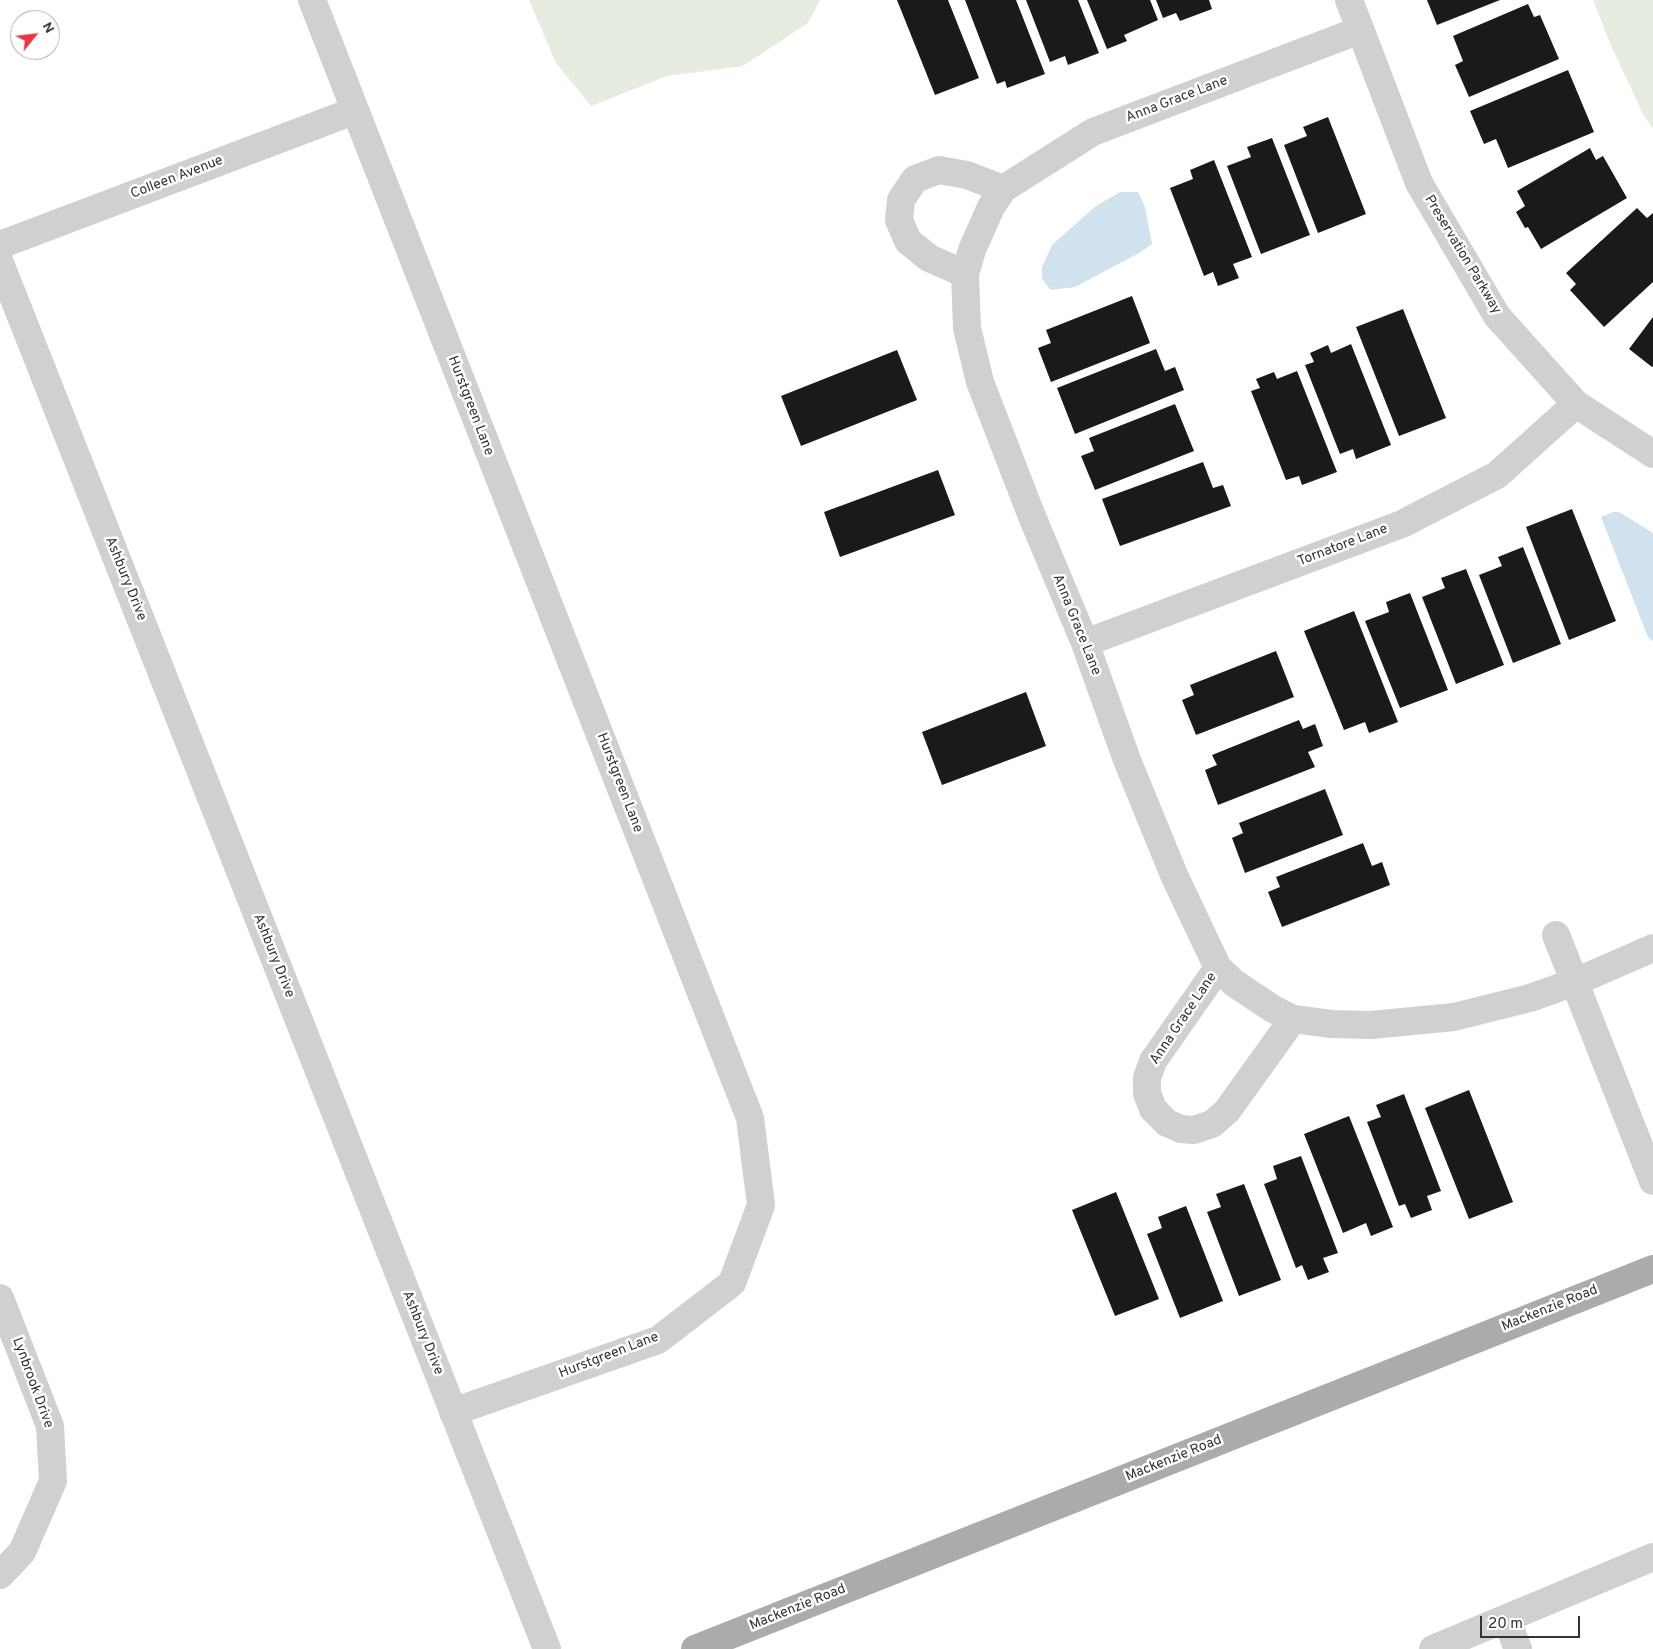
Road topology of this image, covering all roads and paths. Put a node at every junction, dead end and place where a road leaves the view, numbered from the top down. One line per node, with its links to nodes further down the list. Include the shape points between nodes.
1 (312, 0): 4 (street, Hurstgreen Lane)
2 (1349, 0): 3 (street, Preservation Parkway)
3 (1360, 30): 5 (street, Anna Grace Lane, via 1093,132); 9 (street, Preservation Parkway, via 1419,184 1497,316)
4 (354, 111): 6 (street, Colleen Avenue); 20 (street, Hurstgreen Lane, via 750,1118 761,1205 732,1283 658,1340)
5 (1003, 190): 8 (street, Anna Grace Lane, via 991,207); 8 (street, via 967,175 939,170 915,179 901,200 899,220 908,241 929,258)
6 (0, 245)
7 (0, 263): 20 (street, Ashbury Drive)
8 (965, 274): 11 (street, Anna Grace Lane, via 967,328 980,382)
9 (1576, 404): 10 (street, Preservation Parkway); 11 (street, Tornatore Lane, via 1497,475 1402,524)
10 (1653, 454)
11 (1085, 643): 14 (street, Anna Grace Lane, via 1127,760 1174,875)
12 (1556, 935): 15 (street)
13 (1653, 948): 15 (street, Anna Grace Lane)
14 (1218, 968): 16 (street, Anna Grace Lane, via 1241,988); 16 (street, Anna Grace Lane, via 1153,1062 1147,1078 1147,1093 1153,1109 1167,1123 1194,1130 1212,1124 1227,1111)
15 (1575, 982): 16 (street, Anna Grace Lane, via 1530,998 1454,1017 1371,1025); 17 (street)
16 (1293, 1019)
17 (1653, 1181)
18 (1653, 1269): 25 (main road, Mackenzie Road)
19 (0, 1298): 22 (street, Lynbrook Drive, via 50,1426 53,1481 22,1552)
20 (453, 1412): 24 (street, Ashbury Drive)
21 (1653, 1557): 23 (street)
22 (0, 1575)
23 (1506, 1620): 26 (street); 27 (street)
24 (547, 1649)
25 (695, 1649)
26 (1433, 1649)
27 (1518, 1649)

